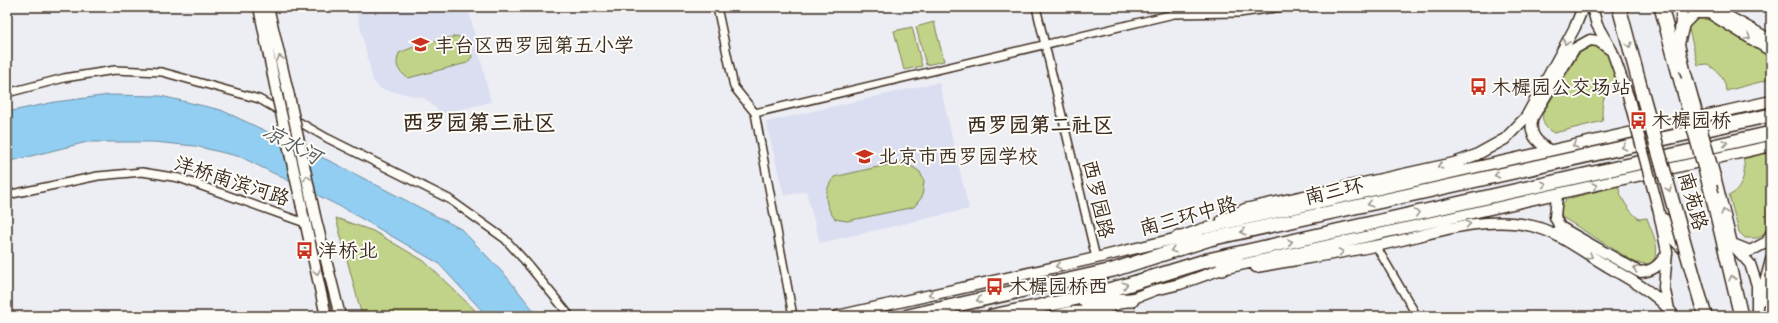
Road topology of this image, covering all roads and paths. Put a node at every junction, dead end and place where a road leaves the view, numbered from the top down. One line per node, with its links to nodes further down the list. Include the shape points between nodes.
1 (259, 7): 29 (street, bridge)
2 (268, 7): 49 (street, one-way to 2, bridge)
3 (717, 7): 21 (street, via 734,87)
4 (1036, 7): 15 (street, 西罗园路)
5 (1283, 7): 13 (street)
6 (1583, 7): 30 (street, one-way to 30, via 1575,27 1526,117 1505,138 1476,155 1454,163 1245,209)
7 (1592, 7): 17 (street, 南苑路, via 1597,26)
8 (1619, 7): 36 (highway, 南苑路, one-way to 36, bridge)
9 (1661, 7): 58 (highway, 南苑路, one-way to 9, bridge, via 1712,194)
10 (1682, 7): 16 (street)
11 (1711, 7): 14 (street)
12 (1173, 10): 13 (street); 15 (street)
13 (1238, 10)
14 (1771, 40)
15 (1045, 44): 21 (street); 39 (street, 西罗园路)
16 (1679, 44): 18 (street, one-way to 18, via 1684,24 1696,13 1709,13); 34 (street, one-way to 16, bridge)
17 (1612, 51): 25 (street, via 1598,41 1590,40 1574,48 1533,116 1532,134); 28 (street, 南苑路, bridge)
18 (1771, 51)
19 (7, 93): 50 (street, via 64,78 115,70 162,72 259,99 327,138 449,199 505,239)
20 (1771, 101): 25 (street, 南三环中路, one-way to 25)
21 (755, 113): 51 (street)
22 (1771, 115): 33 (highway, 南三环, one-way to 33)
23 (1771, 133): 37 (highway, 南三环, one-way to 23)
24 (1771, 146): 27 (street, one-way to 24)
25 (1549, 150): 30 (street, 南三环中路)
26 (7, 195): 29 (street, 洋桥南滨河路, via 98,176 142,172 179,178)
27 (1557, 195): 38 (street, one-way to 27, via 1657,268 1639,272 1560,227 1554,217); 41 (street, via 1496,206)
28 (1658, 208): 36 (street, via 1675,241); 38 (street)
29 (306, 222): 48 (street, one-way to 48)
30 (1202, 229): 32 (street, 南三环中路)
31 (1771, 234): 34 (street, via 1767,242 1750,250)
32 (1178, 238): 33 (highway); 39 (street, 南三环中路)
33 (1210, 239): 53 (highway, 南三环, one-way to 53, via 1113,270)
34 (1732, 244): 47 (street, via 1750,264 1756,285)
35 (1376, 246): 42 (street, one-way to 35, via 1219,274); 45 (street, one-way to 45, via 1466,224 1494,222 1533,226 1555,235 1646,290); 56 (street, via 1414,310)
36 (1687, 253): 57 (highway, 南苑路)
37 (1239, 254): 41 (highway); 44 (highway, 南三环, one-way to 37, via 1128,285 1208,260)
38 (1667, 254): 45 (street, via 1664,287)
39 (1096, 258): 52 (street, 南三环中路, one-way to 52)
40 (1771, 260): 47 (street)
41 (1222, 268): 42 (street)
42 (1180, 284): 43 (street, via 1155,290)
43 (1132, 300): 44 (highway); 46 (street)
44 (1060, 302): 54 (highway, 南三环)
45 (1672, 312)
46 (1100, 313): 55 (street, via 1069,312)
47 (1757, 315)
48 (326, 316)
49 (340, 316)
50 (570, 316)
51 (793, 316)
52 (837, 316)
53 (908, 316)
54 (992, 316)
55 (1055, 316)
56 (1415, 316)
57 (1705, 316)
58 (1741, 316)

